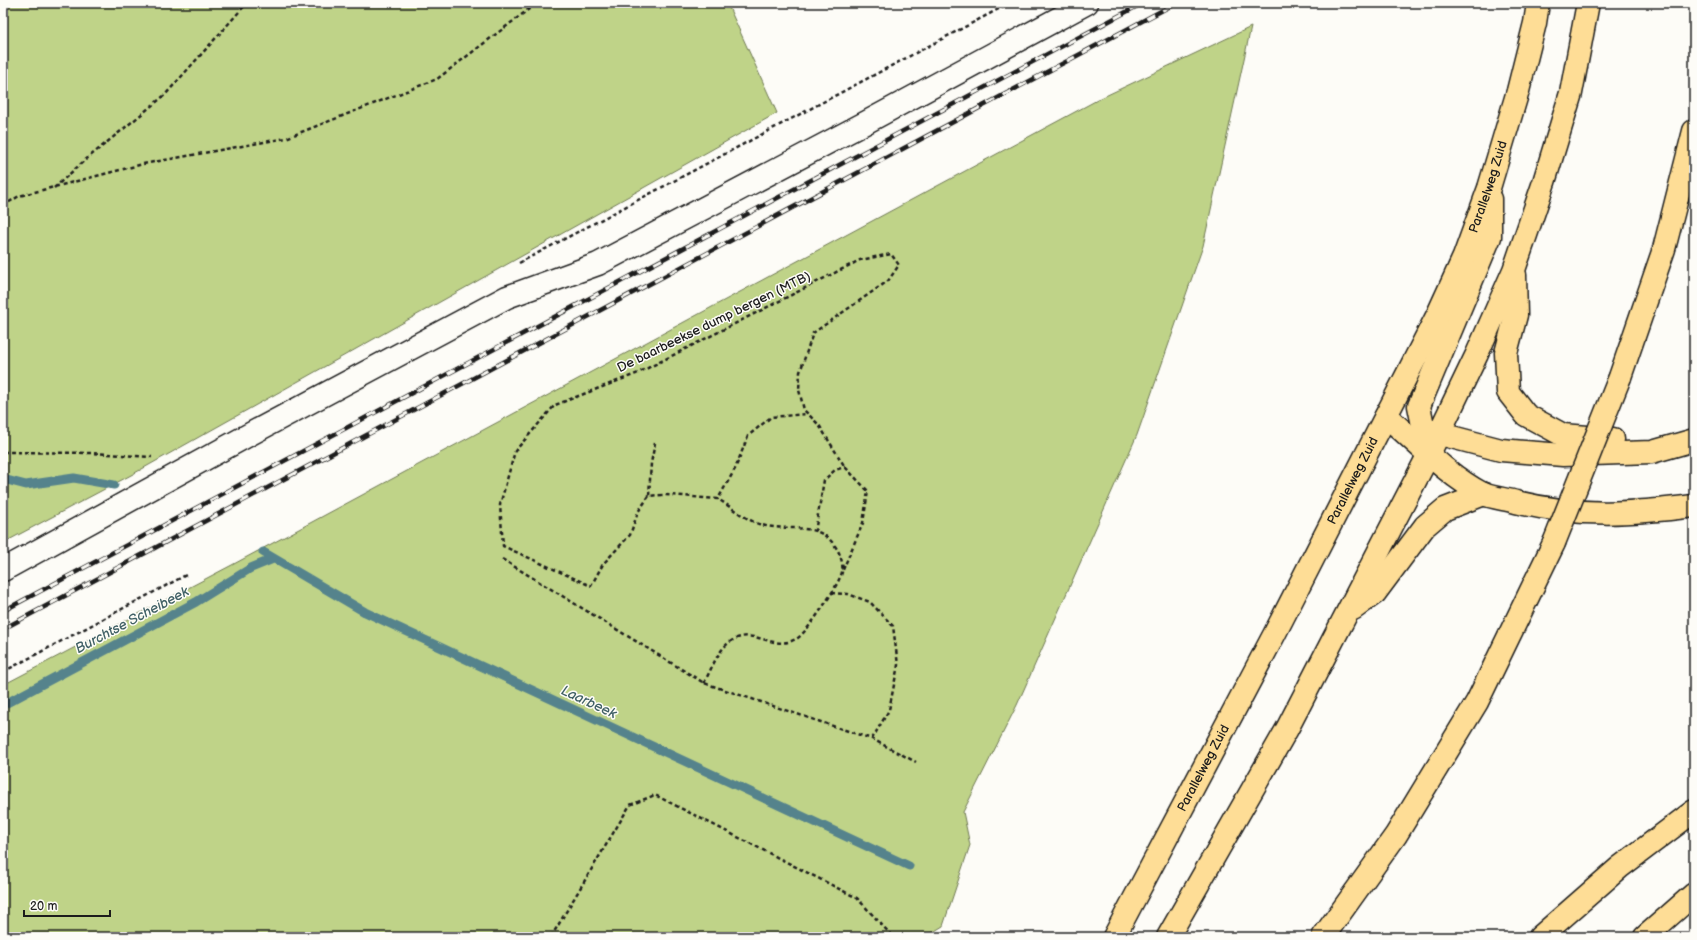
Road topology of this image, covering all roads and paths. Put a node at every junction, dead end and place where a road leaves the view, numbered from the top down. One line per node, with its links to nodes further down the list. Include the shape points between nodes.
1 (247, 3): 8 (path, via 166,95)
2 (537, 3): 8 (path, via 437,79 286,138 143,164)
3 (1010, 3): 11 (path)
4 (1087, 3): 28 (lane, via 598,264 507,297)
5 (1538, 3): 9 (highway, Parallelweg Zuid, via 1518,91)
6 (1588, 3): 12 (highway, via 1571,93)
7 (1694, 131): 43 (highway, bridge, via 1664,249 1620,377 1554,543 1476,702 1396,835)
8 (54, 188): 10 (path, via 19,196)
9 (1489, 188): 14 (highway, Parallelweg Zuid, via 1464,256 1437,316); 15 (highway, via 1490,236 1418,406)
10 (3, 206)
11 (518, 264)
12 (1514, 270): 15 (highway); 19 (highway, via 1516,315 1506,353 1508,392 1526,415 1563,435 1613,439)
13 (808, 414): 21 (path, De baarbeekse dump bergen (MTB), via 819,425); 23 (path, De baarbeekse dump bergen (MTB), via 804,410 799,390 800,372 813,333 888,281 899,265 891,254 860,260 636,374 555,405 515,451 500,505 503,546 591,586 603,564 630,535 638,512); 24 (path, via 771,417 748,436 735,469)
14 (1386, 416): 15 (highway); 39 (highway, Parallelweg Zuid)
15 (1430, 440): 19 (highway, via 1563,455); 22 (highway, via 1455,475); 32 (highway)
16 (1694, 440): 19 (highway)
17 (655, 442): 23 (path)
18 (3, 452): 20 (path, via 92,453 152,458)
19 (1652, 452)
20 (159, 454)
21 (845, 467): 26 (path, via 835,470 824,480); 29 (path, De baarbeekse dump bergen (MTB), via 868,491 863,523)
22 (1484, 494): 25 (highway, via 1543,508 1596,513 1643,513); 32 (highway, via 1445,509 1430,521 1401,555 1375,593)
23 (649, 496): 24 (path, via 666,494)
24 (718, 499): 26 (path, via 758,524)
25 (1694, 506)
26 (815, 532): 29 (path, via 829,539 840,554)
27 (502, 558): 34 (path)
28 (3, 570)
29 (842, 572): 31 (path, De baarbeekse dump bergen (MTB))
30 (188, 574): 33 (path)
31 (831, 593): 34 (path, De baarbeekse dump bergen (MTB), via 812,623 797,639 779,644 746,635 734,639 722,649); 35 (path, via 848,594 870,602 894,626 898,665 889,710)
32 (1347, 614): 42 (highway, via 1287,729)
33 (3, 672)
34 (704, 683): 35 (path)
35 (872, 739): 36 (path)
36 (916, 762)
37 (1694, 811): 44 (highway, via 1620,868)
38 (1694, 894): 45 (highway)
39 (1117, 932)
40 (551, 937): 41 (path, via 630,805 655,795 857,898)
41 (893, 937)
42 (1168, 937)
43 (1323, 937)
44 (1540, 937)
45 (1645, 937)

